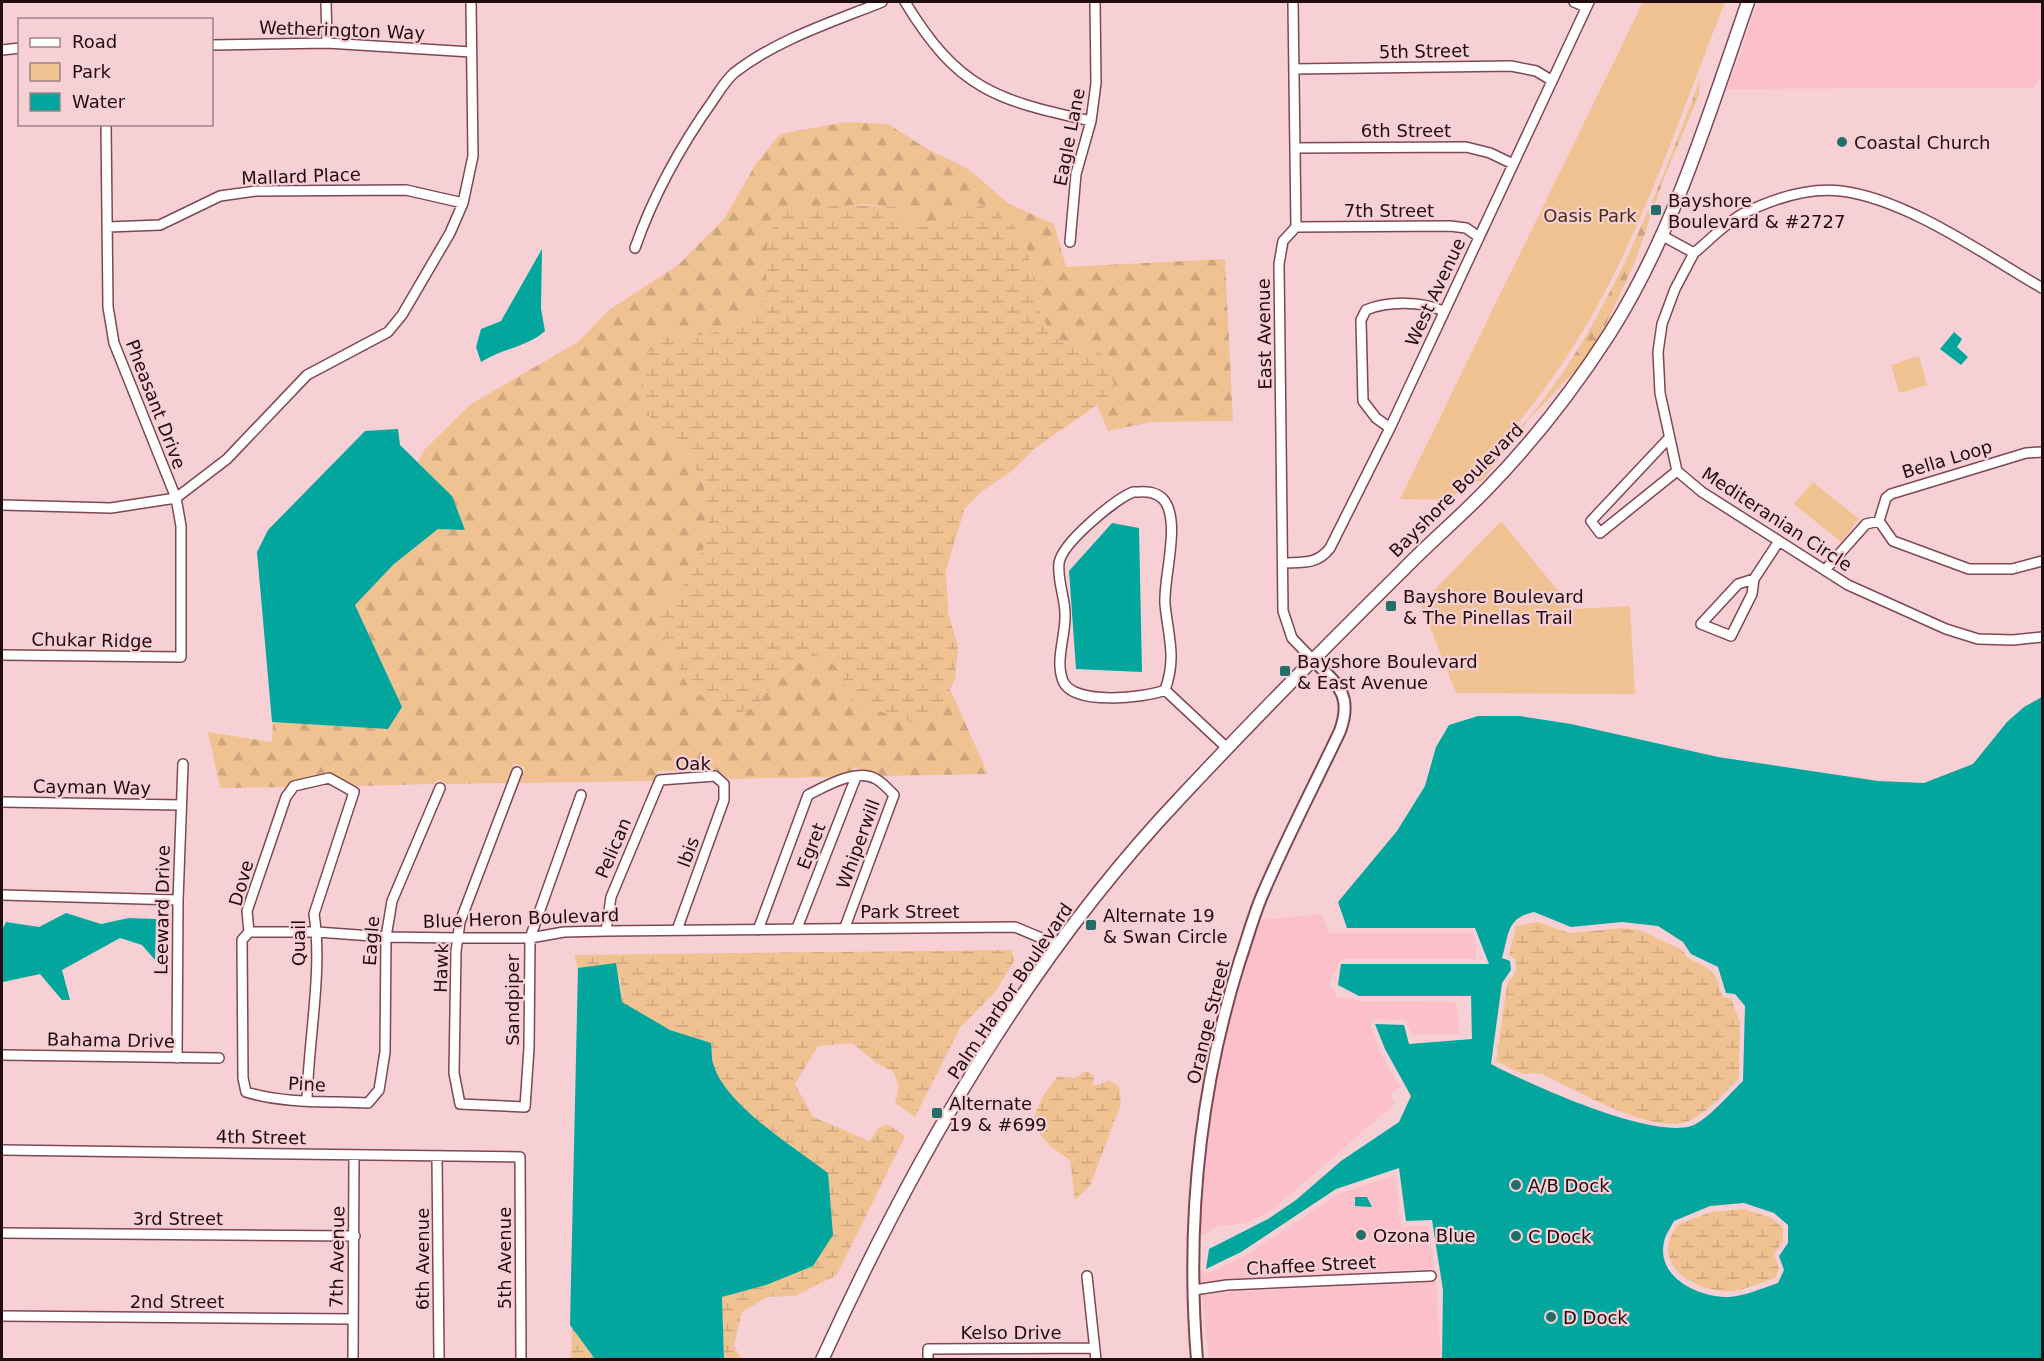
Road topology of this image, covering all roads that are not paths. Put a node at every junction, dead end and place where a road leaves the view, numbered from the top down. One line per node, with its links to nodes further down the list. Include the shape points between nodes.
1 (326, 2): 10 (street)
2 (471, 2): 14 (street)
3 (882, 2): 27 (street, via 805,33 731,75 693,128)
4 (905, 2): 17 (street, via 927,38 971,81 999,97)
5 (1095, 2): 17 (street, Eagle Lane, via 1096,83)
6 (1293, 2): 15 (street)
7 (1574, 2): 9 (street)
8 (1748, 2): 24 (main road, Bayshore Boulevard)
9 (1588, 4): 16 (street, West Avenue)
10 (327, 43): 11 (street, Wetherington Way); 14 (street, Wetherington Way)
11 (213, 45)
12 (18, 48): 13 (street)
13 (2, 50)
14 (471, 51): 21 (street, via 473,156)
15 (1294, 69): 16 (street, 5th Street, via 1511,66 1536,71); 19 (street)
16 (1551, 80): 20 (street, West Avenue)
17 (1091, 121): 26 (street, Eagle Lane, via 1076,174)
18 (106, 126): 22 (street, Pheasant Drive)
19 (1296, 148): 20 (street, 6th Street, via 1466,147); 23 (street)
20 (1513, 164): 25 (street, West Avenue)
21 (464, 203): 22 (street, Mallard Place, via 406,190 256,191 220,196 160,225); 35 (street, via 402,315 388,333 307,375 227,459)
22 (108, 226): 35 (street, Pheasant Drive, via 108,307 114,343)
23 (1296, 227): 25 (street, 7th Street, via 1450,226 1466,228); 40 (street, East Avenue, via 1283,241 1279,264)
24 (1661, 235): 28 (street); 46 (main road, Bayshore Boulevard, via 1613,328 1540,431)
25 (1479, 237): 30 (street, West Avenue)
26 (1070, 242)
27 (634, 248)
28 (1694, 253): 29 (street, Mediteranian Circle, via 1742,214 1806,192 1840,190 1896,206); 32 (street, Mediteranian Circle, via 1662,324 1658,352 1657,374)
29 (2043, 288)
30 (1443, 311): 31 (street, West Avenue); 31 (street, via 1419,304 1377,306 1366,310 1361,320 1363,401)
31 (1389, 428): 40 (street, West Avenue, via 1322,558)
32 (1670, 438): 34 (street, Mediteranian Circle); 34 (street, via 1591,521 1600,533)
33 (2043, 452): 37 (street, Bella Loop, via 2026,453 1891,494)
34 (1677, 471): 38 (street, Mediteranian Circle, via 1702,492)
35 (176, 498): 36 (street, via 111,508); 45 (street, Pheasant Drive, via 183,572)
36 (2, 505)
37 (1879, 520): 39 (street, via 1893,541 1969,569 2012,569); 41 (street, via 1866,524)
38 (1779, 541): 41 (street, Mediteranian Circle); 42 (street)
39 (2043, 561)
40 (1283, 562): 46 (street, East Avenue, via 1286,626)
41 (1825, 570): 43 (street, Mediteranian Circle, via 1848,585 1946,629 1978,639)
42 (1754, 579): 42 (street, via 1752,594 1731,636 1701,624 1738,584)
43 (2043, 637)
44 (2, 655): 45 (street, Chukar Ridge)
45 (181, 657)
46 (1314, 661): 48 (main road, Palm Harbor Boulevard); 87 (street, Orange Street, via 1340,688 1346,710 1340,731 1263,892 1229,996 1200,1130 1195,1181)
47 (1165, 690): 47 (street, via 1171,672 1171,635 1165,602 1170,512 1163,499 1151,492 1133,492 1119,498 1066,547 1060,560 1058,577 1066,616 1060,664 1063,682 1071,692 1084,696 1149,696); 48 (street)
48 (1227, 748): 71 (main road, Palm Harbor Boulevard, via 1120,865)
49 (183, 764): 58 (street, Leeward Drive)
50 (517, 772): 69 (street, Hawk, via 460,922)
51 (856, 777): 61 (street, Whiperwill, via 875,778 894,795); 62 (street, Egret); 64 (street, Whiperwill, via 808,795)
52 (660, 780): 53 (street, Oak, via 715,776); 65 (street, Pelican, via 611,897)
53 (724, 784): 63 (street, Ibis, via 724,800)
54 (440, 788): 68 (street, Eagle, via 392,901)
55 (354, 792): 66 (street, Dove, via 329,778 294,786 285,797 247,911); 67 (street, Quail, via 314,914)
56 (581, 795): 70 (street, Sandpiper)
57 (2, 802): 58 (street, Cayman Way)
58 (181, 805): 60 (street, Leeward Drive)
59 (2, 895): 60 (street)
60 (178, 900): 73 (street, Leeward Drive)
61 (845, 927): 62 (street, Park Street); 71 (street, Park Street, via 1015,927)
62 (797, 928): 64 (street, Park Street)
63 (677, 930): 64 (street, Blue Heron Boulevard); 65 (street, Blue Heron Boulevard)
64 (758, 930)
65 (606, 931): 70 (street, Blue Heron Boulevard)
66 (249, 932): 67 (street, Blue Heron Boulevard); 75 (street, Dove, via 242,940 240,957)
67 (317, 932): 68 (street, Blue Heron Boulevard); 76 (street, Quail)
68 (386, 937): 69 (street, Blue Heron Boulevard); 77 (street, Eagle, via 385,1052 379,1089)
69 (458, 938): 70 (street, Blue Heron Boulevard); 78 (street, Hawk, via 454,1073)
70 (530, 938): 78 (street, Sandpiper, via 525,1107)
71 (1058, 945): 94 (main road, Palm Harbor Boulevard, via 910,1178)
72 (2, 1054): 73 (street, Bahama Drive)
73 (177, 1058): 74 (street, Bahama Drive)
74 (219, 1058)
75 (246, 1092): 76 (street, Pine)
76 (307, 1101): 77 (street, Pine)
77 (368, 1103)
78 (460, 1104)
79 (2, 1150): 80 (street, 4th Street)
80 (354, 1155): 81 (street, 4th Street); 84 (street, 7th Avenue)
81 (438, 1157): 82 (street, 4th Street); 92 (street, 6th Avenue)
82 (520, 1157): 93 (street, 5th Avenue)
83 (2, 1233): 84 (street, 3rd Street)
84 (355, 1236): 89 (street, 7th Avenue)
85 (1087, 1276): 90 (street)
86 (1431, 1276): 87 (street, Chaffee Street, via 1227,1285)
87 (1194, 1290): 97 (street, Orange Street)
88 (2, 1316): 89 (street, 2nd Street)
89 (353, 1319): 91 (street, 7th Avenue)
90 (1094, 1348): 95 (street, Kelso Drive, via 928,1349); 96 (street)
91 (353, 1359)
92 (439, 1359)
93 (521, 1359)
94 (822, 1359)
95 (928, 1359)
96 (1096, 1359)
97 (1197, 1359)

